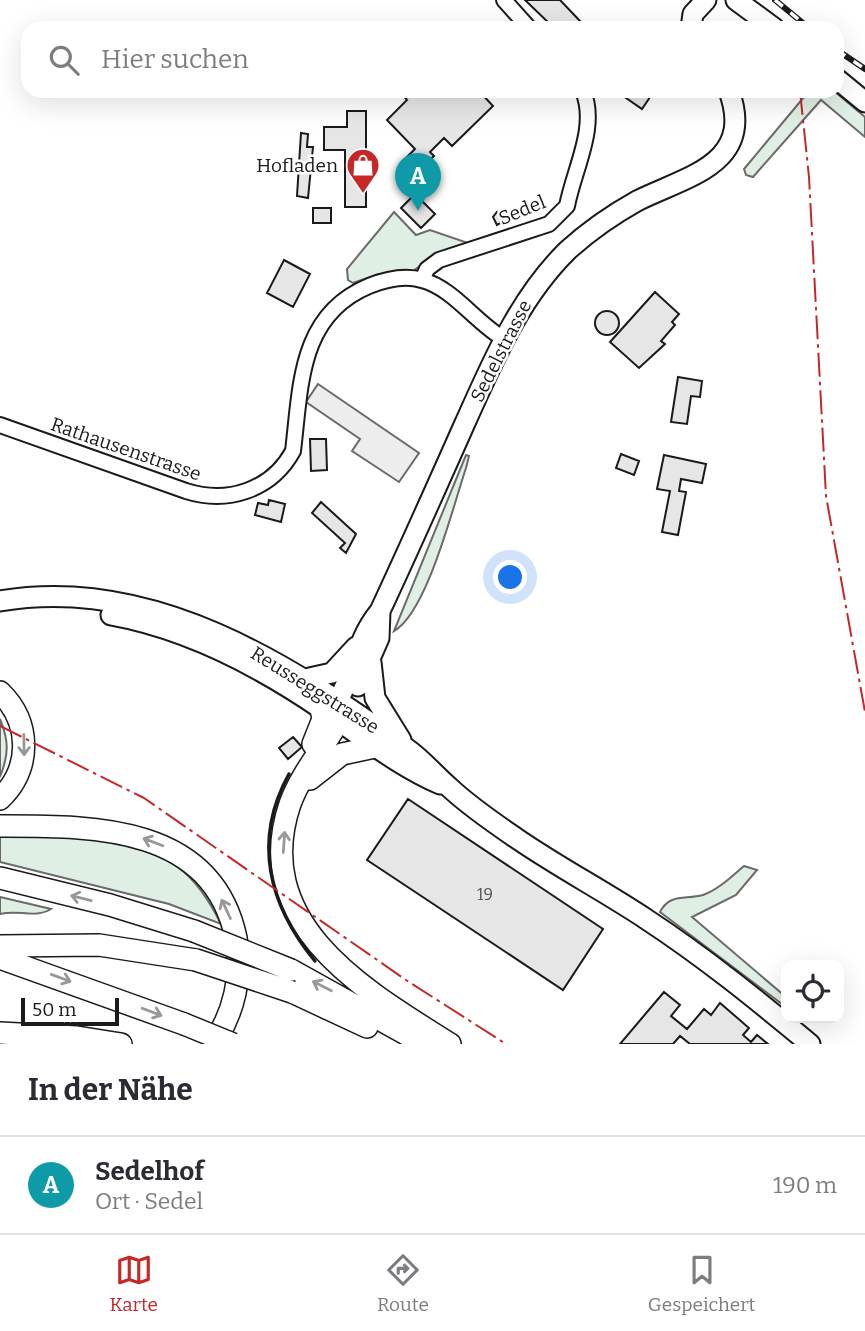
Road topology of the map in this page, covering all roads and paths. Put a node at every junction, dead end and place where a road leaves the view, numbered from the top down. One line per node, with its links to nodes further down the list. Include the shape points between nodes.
1 (504, 0): 4 (street)
2 (706, 0): 5 (main road)
3 (736, 0): 6 (main road)
4 (524, 21)
5 (692, 21)
6 (764, 21)
7 (844, 85): 10 (main road)
8 (586, 98): 11 (street, Sedel, via 589,122 567,206 559,217 439,260)
9 (730, 98): 12 (main road, Sedelstrasse, via 733,126 719,159 702,173 631,205 587,234 534,289)
10 (865, 102)
11 (422, 280): 12 (street); 13 (street, Rathausenstrasse, via 378,282 341,300 324,318 308,350 293,450 267,480 246,492 227,498 204,497)
12 (504, 339): 16 (main road, Sedelstrasse, via 380,611 379,638)
13 (0, 425)
14 (0, 601): 17 (main road, Reusseggstrasse, via 87,599 148,609 229,638)
15 (0, 614): 19 (main road, Reusseggstrasse, via 69,610 159,626 226,653)
16 (365, 651): 17 (main road); 19 (main road); 21 (main road, via 375,698)
17 (311, 683): 19 (highway)
18 (0, 692): 24 (highway, one-way to 24, via 20,721 24,746 20,770)
19 (337, 709): 20 (main road, Reusseggstrasse); 21 (main road, Reusseggstrasse); 23 (highway)
20 (376, 747): 22 (main road, Reusseggstrasse, via 414,773); 23 (highway, via 332,759)
21 (405, 747): 22 (main road, Reusseggstrasse)
22 (450, 788): 37 (main road, Reusseggstrasse, via 515,837 667,934)
23 (296, 792): 36 (highway, one-way to 23, via 357,983 323,952 303,925 283,857 286,821)
24 (0, 799)
25 (0, 826): 32 (highway, one-way to 25, via 235,998 237,945 224,904 198,869 158,843 104,829)
26 (0, 878): 29 (highway, one-way to 26, bridge, via 194,931)
27 (0, 946): 29 (highway, bridge, via 125,947)
28 (0, 958): 33 (highway, one-way to 33, bridge)
29 (291, 981): 34 (highway); 35 (highway, one-way to 29)
30 (0, 1033): 31 (highway)
31 (121, 1044)
32 (213, 1044)
33 (233, 1044)
34 (396, 1044)
35 (424, 1044)
36 (450, 1044)
37 (810, 1044)

